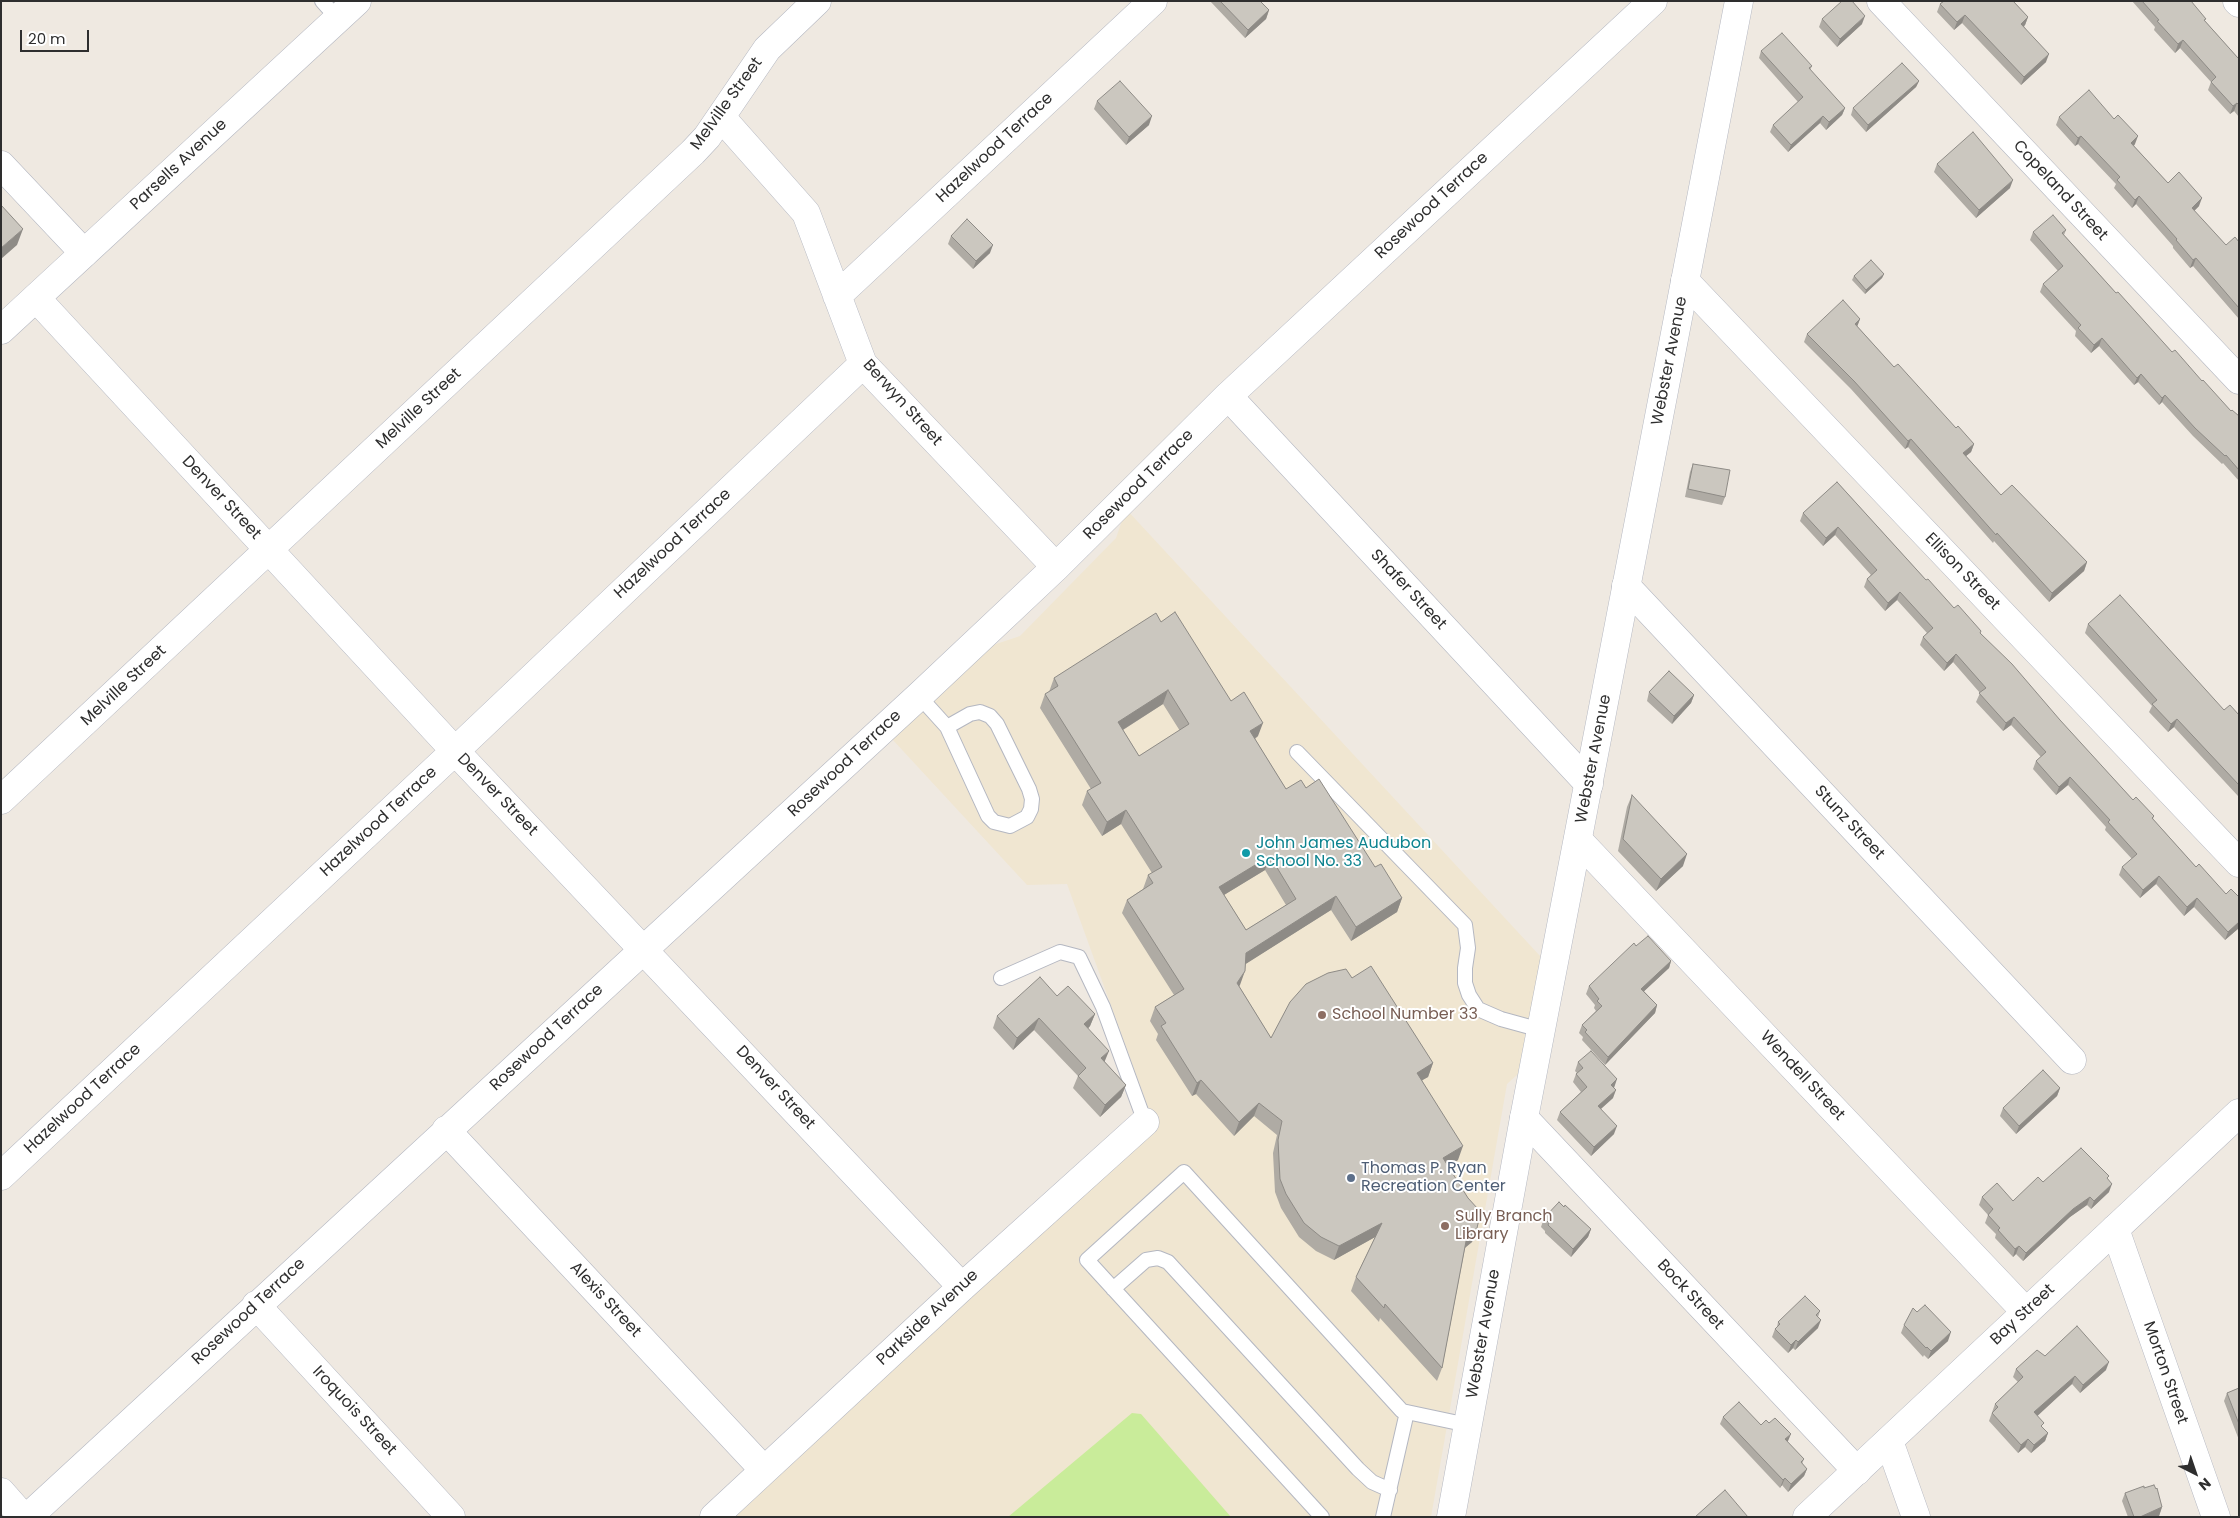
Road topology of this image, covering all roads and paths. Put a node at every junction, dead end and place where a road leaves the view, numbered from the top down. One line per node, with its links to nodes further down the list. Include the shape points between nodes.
1 (817, 1): 7 (street, Melville Street, via 767,49)
2 (1153, 1): 11 (street, Hazelwood Terrace)
3 (1653, 1): 16 (street, Rosewood Terrace)
4 (1739, 1): 10 (street, Webster Avenue)
5 (1881, 1): 15 (street, Copeland Street)
6 (339, 7): 9 (street, Parsells Avenue)
7 (721, 117): 11 (street, Berwyn Street, via 806,213); 17 (street, Melville Street, via 694,152)
8 (1, 165): 9 (street)
9 (84, 253): 12 (street, Parsells Avenue)
10 (1685, 281): 19 (street, Webster Avenue); 27 (street, Ellison Street)
11 (837, 296): 14 (street, Berwyn Street)
12 (36, 298): 13 (street, Parsells Avenue); 17 (street, Denver Street)
13 (1, 330)
14 (863, 364): 18 (street, Berwyn Street); 22 (street, Hazelwood Terrace)
15 (2239, 380)
16 (1228, 396): 18 (street, Rosewood Terrace); 24 (street, Shafer Street)
17 (269, 550): 22 (street, Denver Street); 25 (street, Melville Street)
18 (1056, 567): 20 (street, Rosewood Terrace)
19 (1626, 586): 24 (street, Webster Avenue); 31 (street, Stunz Street)
20 (919, 696): 21 (lane); 28 (street, Rosewood Terrace)
21 (947, 727): 21 (lane, via 988,816 994,822 1010,826 1026,817 1031,809 1029,789 998,724 980,712)
22 (455, 751): 28 (street, Denver Street); 36 (street, Hazelwood Terrace)
23 (1297, 752): 30 (lane, via 1464,926 1468,948 1466,983 1478,1009)
24 (1589, 784): 26 (street, Webster Avenue)
25 (1, 800)
26 (1578, 840): 30 (street, Webster Avenue); 41 (street, Wendell Street)
27 (2239, 863)
28 (644, 948): 35 (street, Rosewood Terrace); 38 (street, Denver Street)
29 (1001, 978): 34 (lane, via 1060,952 1079,957 1103,1007)
30 (1541, 1030): 33 (street, Webster Avenue)
31 (2072, 1060)
32 (2239, 1112): 37 (street, Bay Street)
33 (1524, 1118): 43 (street, Webster Avenue); 46 (street, Bock Street)
34 (1145, 1122): 38 (street, Parkside Avenue)
35 (446, 1130): 40 (street, Rosewood Terrace); 45 (street, Alexis Street)
36 (1, 1176)
37 (2115, 1229): 41 (street, Bay Street); 58 (street, Morton Street)
38 (962, 1287): 45 (street, Parkside Avenue)
39 (1113, 1288): 42 (lane, via 1088,1260 1184,1172 1402,1411); 47 (lane, via 1146,1260 1158,1258 1168,1262 1358,1469 1372,1482); 53 (lane)
40 (256, 1305): 50 (street, Rosewood Terrace); 51 (street, Iroquois Street)
41 (2026, 1312): 44 (street, Bay Street)
42 (1407, 1412): 43 (lane); 47 (lane)
43 (1468, 1425): 55 (street, Webster Avenue)
44 (1889, 1441): 46 (street, Bay Street); 57 (street)
45 (764, 1470): 52 (street, Parkside Avenue)
46 (1856, 1471): 56 (street, Bay Street)
47 (1390, 1490): 54 (lane)
48 (1, 1492): 49 (street)
49 (23, 1517)
50 (28, 1517)
51 (451, 1517)
52 (714, 1517)
53 (1322, 1517)
54 (1384, 1517)
55 (1451, 1517)
56 (1807, 1517)
57 (1916, 1517)
58 (2216, 1517)

